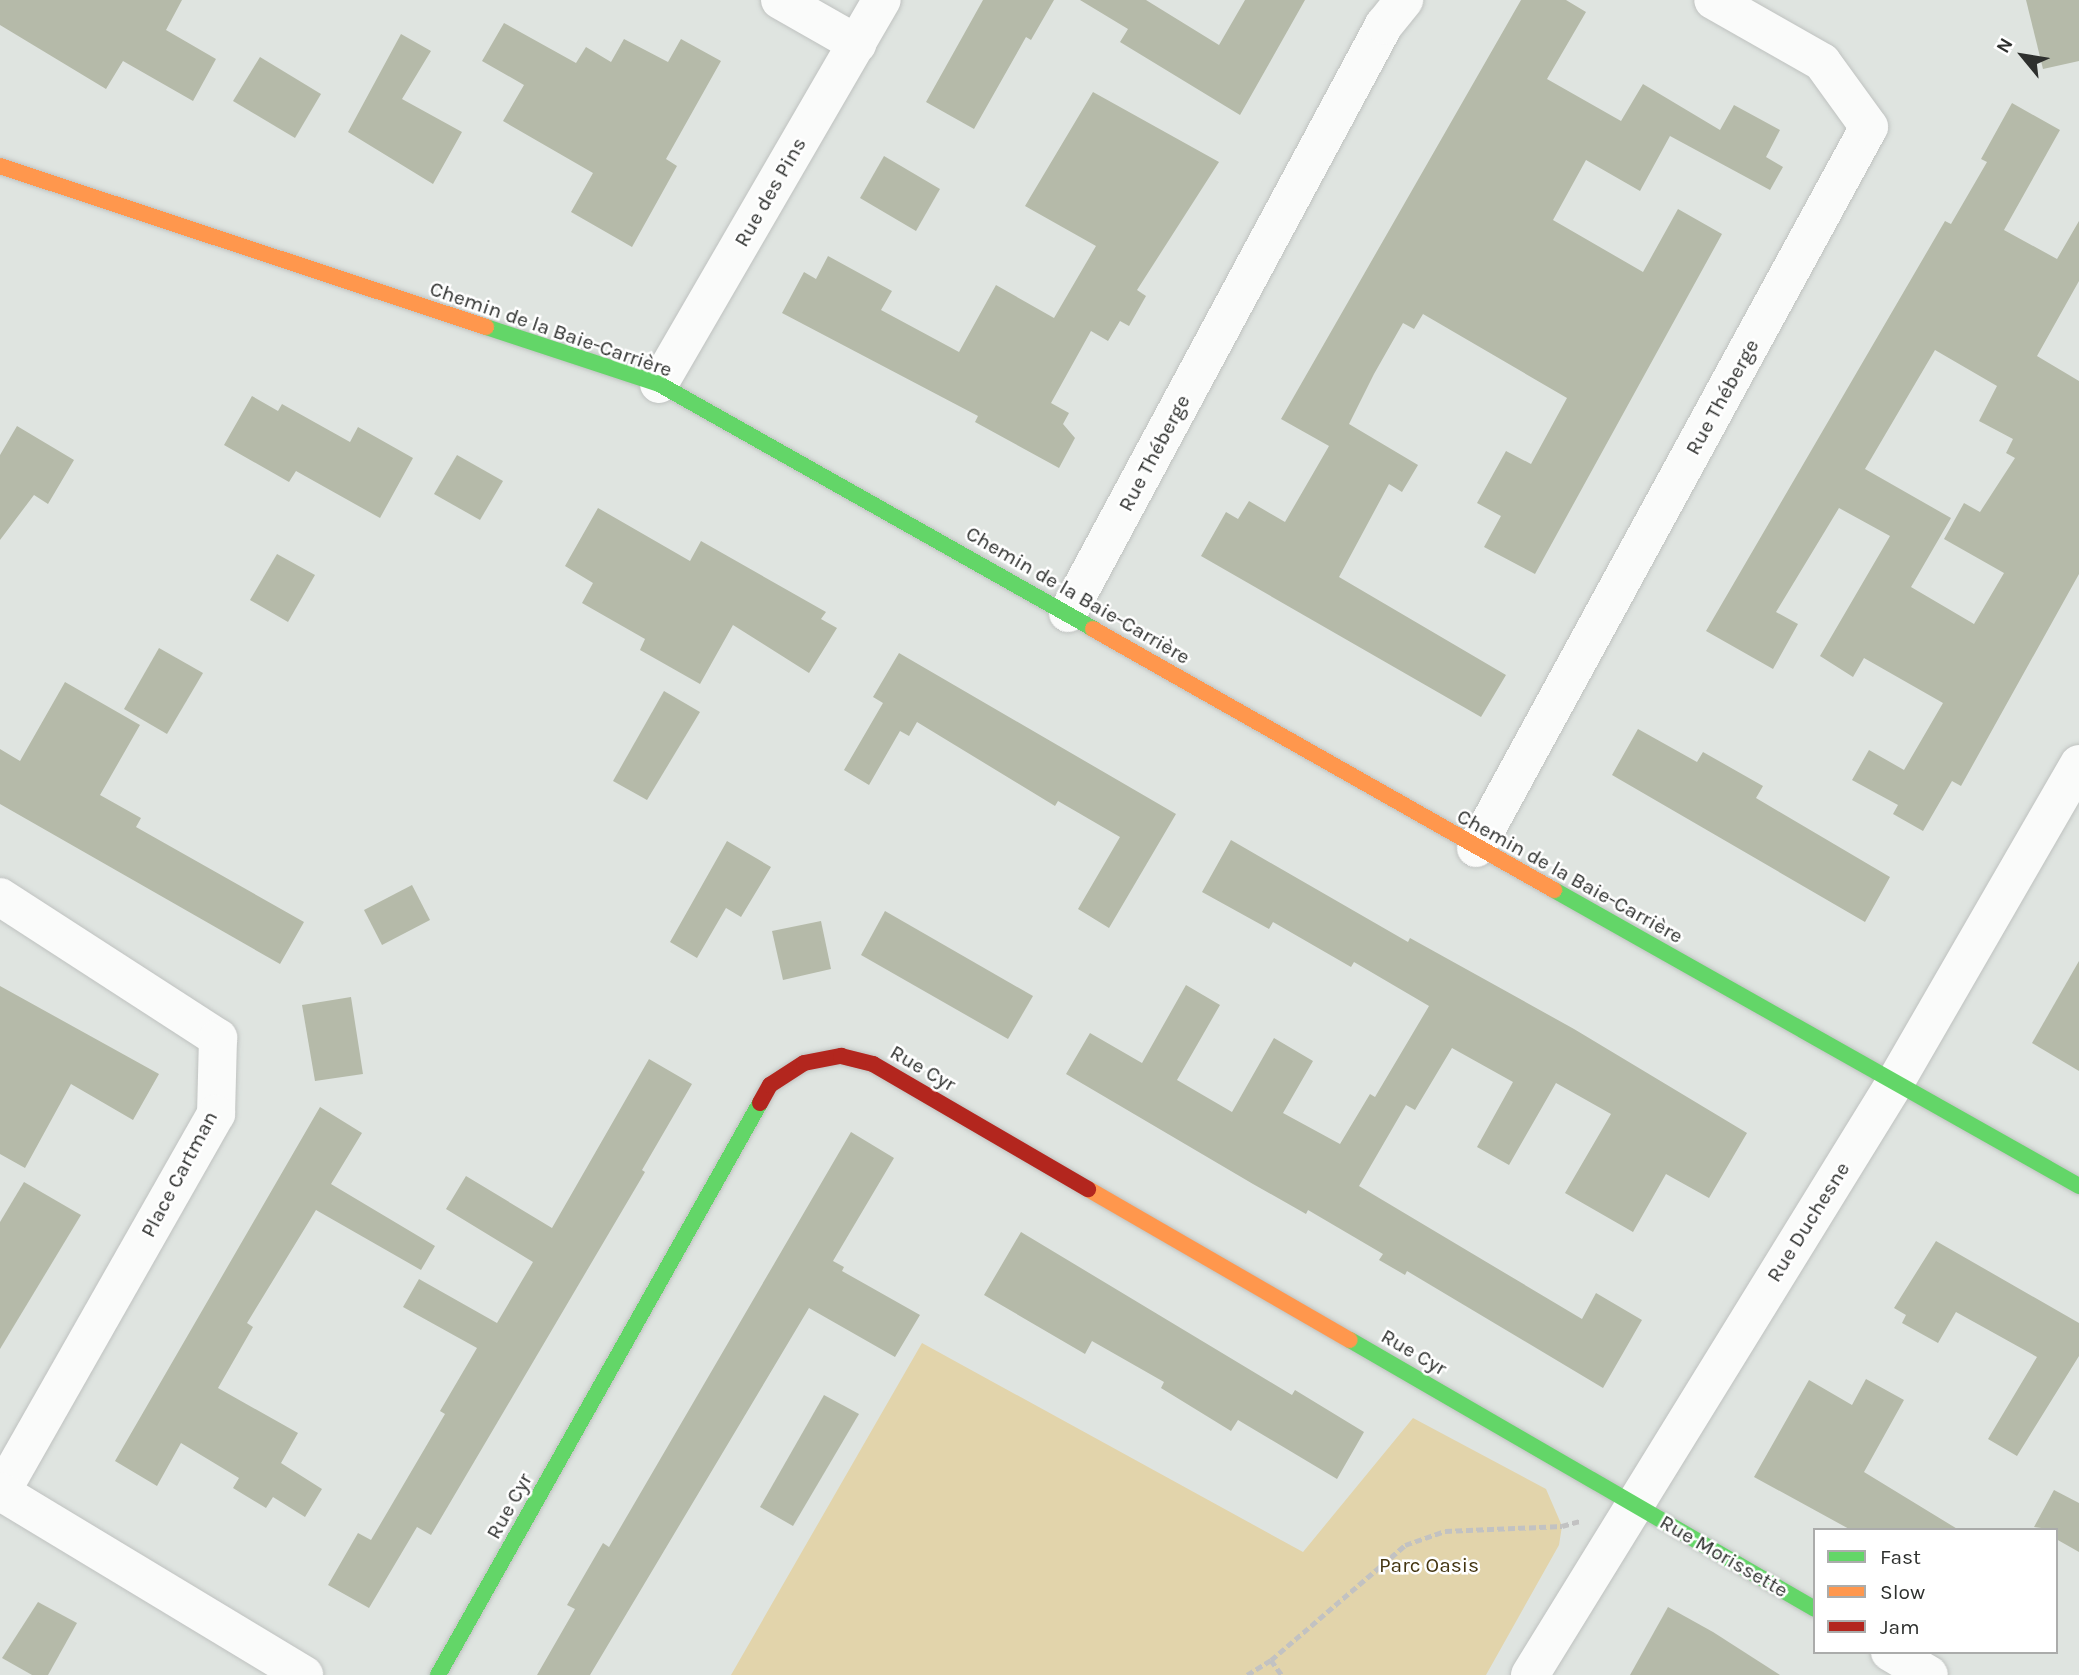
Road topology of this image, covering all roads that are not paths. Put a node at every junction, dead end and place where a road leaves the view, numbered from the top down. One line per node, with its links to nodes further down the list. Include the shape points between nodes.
1 (780, 0): 5 (street)
2 (881, 0): 5 (street, Rue des Pins)
3 (1404, 0): 8 (street, Rue Théberge, via 1384,25)
4 (1713, 0): 10 (street, Rue Théberge, via 1822,62 1869,127)
5 (857, 44): 7 (street, Rue des Pins)
6 (0, 166): 7 (street, Chemin de la Baie-Carrière)
7 (659, 384): 8 (street, Chemin de la Baie-Carrière)
8 (1068, 613): 10 (street, Chemin de la Baie-Carrière)
9 (2079, 764): 12 (street, Rue Duchesne)
10 (1476, 848): 12 (street, Chemin de la Baie-Carrière)
11 (0, 897): 14 (street, Place Cartman, via 218,1038 216,1114)
12 (1896, 1081): 13 (street, Chemin de la Baie-Carrière); 15 (street, Rue Duchesne)
13 (2079, 1186)
14 (1, 1493): 18 (street, Place Cartman)
15 (1633, 1504): 16 (street, Rue Morissette); 19 (street, Rue Cyr, via 885,1070 841,1056 804,1063 770,1085); 20 (street, Rue Duchesne)
16 (1813, 1608)
17 (1893, 1654): 21 (street)
18 (304, 1675)
19 (438, 1675)
20 (1530, 1675)
21 (1929, 1675)

